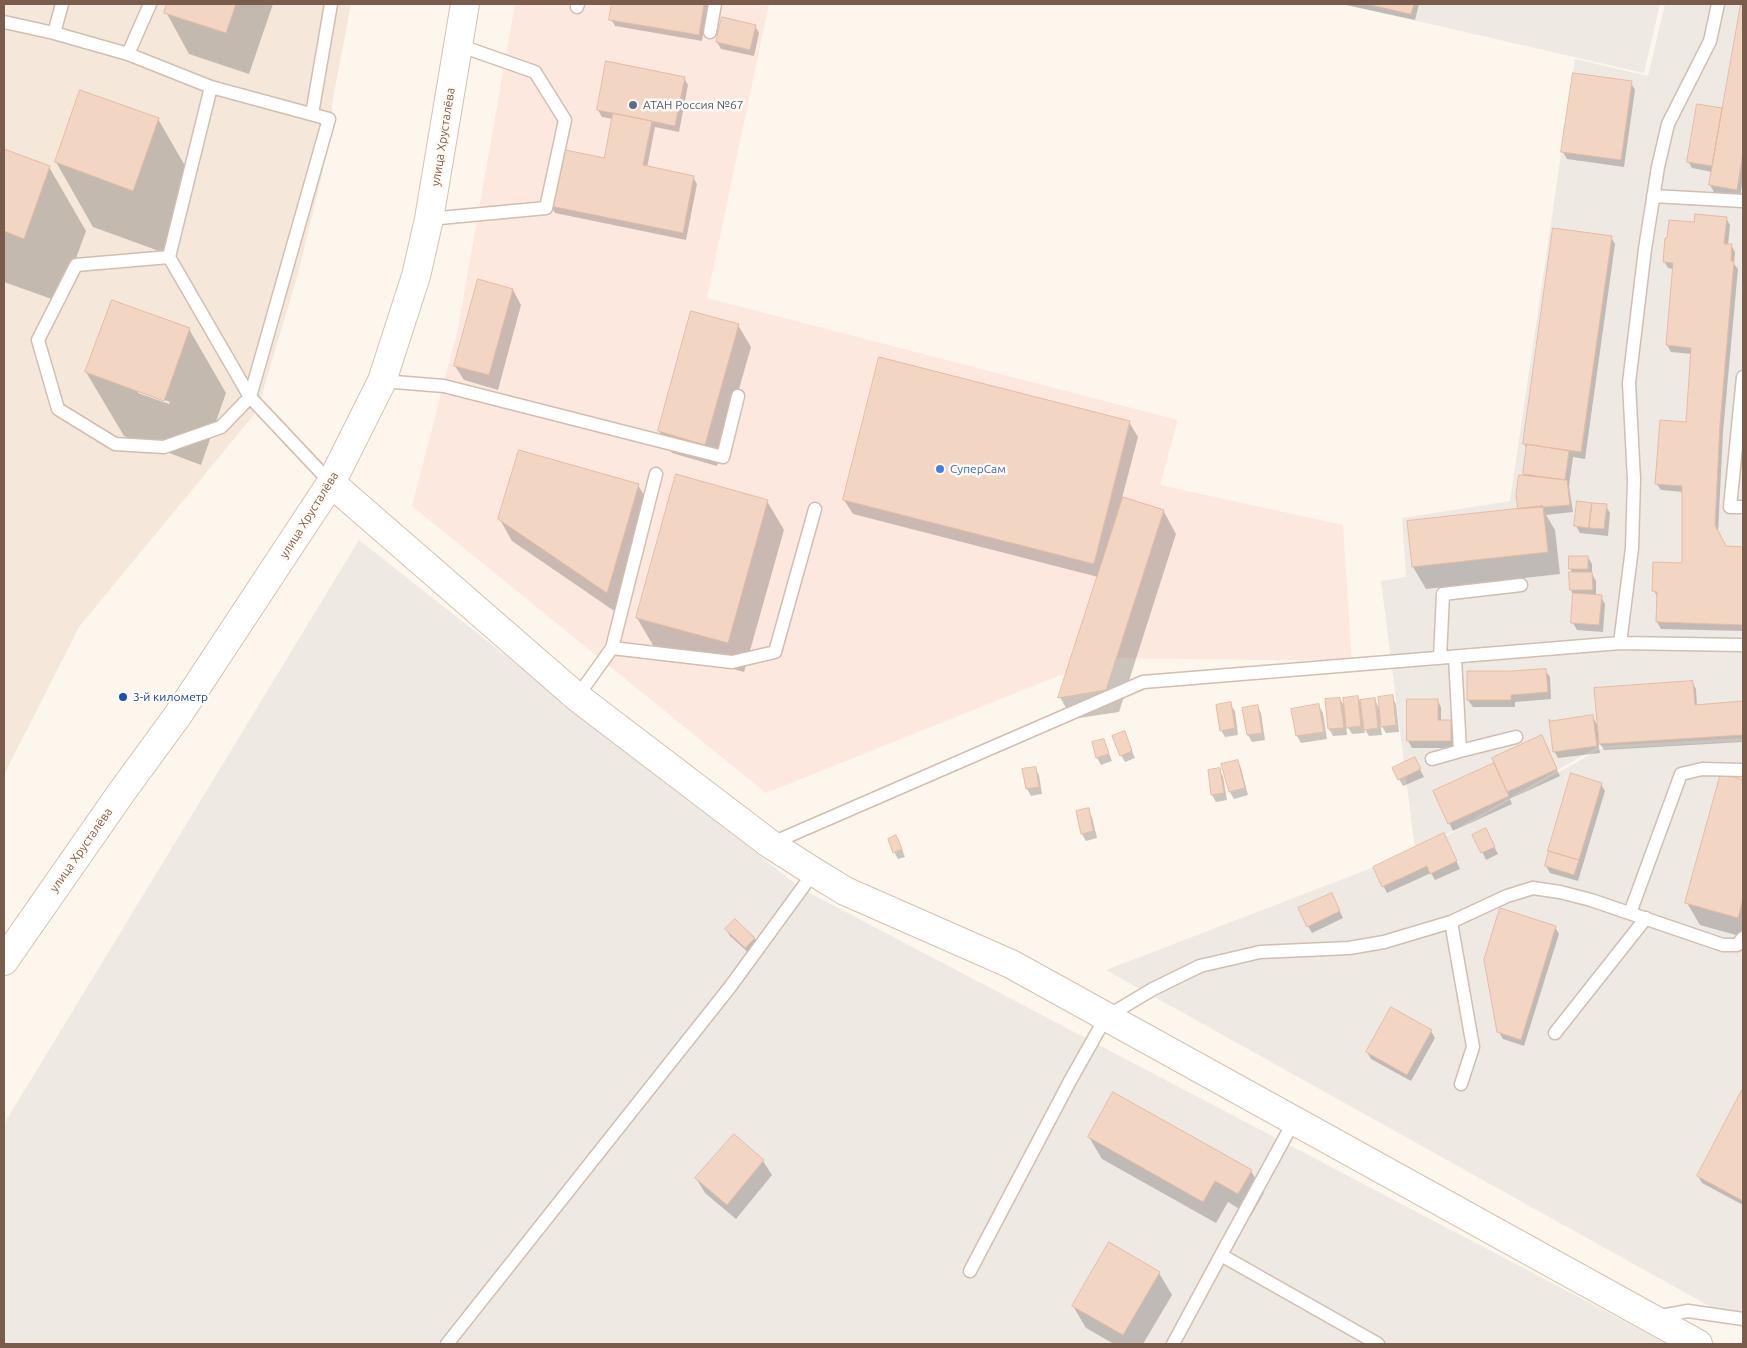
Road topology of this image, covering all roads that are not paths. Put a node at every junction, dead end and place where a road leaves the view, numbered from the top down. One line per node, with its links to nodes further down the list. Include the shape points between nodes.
1 (62, 4): 9 (lane)
2 (150, 4): 11 (lane)
3 (331, 4): 13 (lane)
4 (465, 4): 10 (main road, улица Хрусталёва)
5 (716, 4): 8 (lane)
6 (1718, 4): 14 (lane, via 1710,41 1668,124)
7 (4, 22): 9 (lane)
8 (710, 32)
9 (54, 33): 11 (lane)
10 (458, 46): 16 (main road, улица Хрусталёва); 16 (lane, via 535,72 565,120 546,208)
11 (128, 54): 12 (lane)
12 (211, 87): 13 (lane); 17 (lane)
13 (312, 114): 21 (lane, via 329,119)
14 (1653, 196): 15 (lane); 27 (lane, via 1629,383 1634,480 1632,548)
15 (1743, 201)
16 (430, 219): 19 (main road, улица Хрусталёва, via 416,276)
17 (169, 257): 21 (lane); 21 (lane, via 76,265 38,340 58,409 115,444 164,447 221,427)
18 (1743, 377): 24 (lane, via 1730,507)
19 (382, 381): 20 (lane, via 444,386 723,457); 23 (main road, улица Хрусталёва)
20 (738, 396)
21 (250, 397): 23 (lane)
22 (656, 474): 29 (lane)
23 (332, 483): 32 (main road); 43 (main road, улица Хрусталёва, via 178,715)
24 (1743, 507)
25 (815, 509): 29 (lane, via 775,652 732,662)
26 (1521, 585): 31 (lane, via 1443,594)
27 (1620, 643): 28 (lane); 30 (lane)
28 (1743, 645)
29 (612, 648): 32 (lane)
30 (1455, 657): 31 (lane); 34 (lane)
31 (1440, 658): 37 (lane, via 1143,682)
32 (577, 697): 37 (main road)
33 (1516, 737): 34 (lane)
34 (1460, 750): 35 (lane)
35 (1432, 759)
36 (1743, 770): 39 (lane, via 1702,769 1681,774)
37 (770, 844): 38 (main road)
38 (814, 872): 44 (main road, via 846,891 1011,964); 52 (lane, via 730,987)
39 (1630, 913): 40 (lane); 41 (lane, via 1560,892 1533,888 1507,896)
40 (1646, 918): 42 (lane, via 1723,945 1737,945); 45 (lane)
41 (1451, 922): 44 (lane, via 1384,942 1349,948 1260,952 1200,966); 46 (lane, via 1473,1047)
42 (1743, 938)
43 (4, 961)
44 (1106, 1017): 47 (main road); 49 (lane)
45 (1555, 1033)
46 (1461, 1084)
47 (1294, 1121): 48 (lane); 50 (main road)
48 (1221, 1255): 53 (lane); 54 (lane)
49 (970, 1272)
50 (1650, 1318): 51 (lane, via 1688,1311); 55 (main road)
51 (1743, 1319)
52 (447, 1344)
53 (1173, 1344)
54 (1378, 1344)
55 (1698, 1344)

